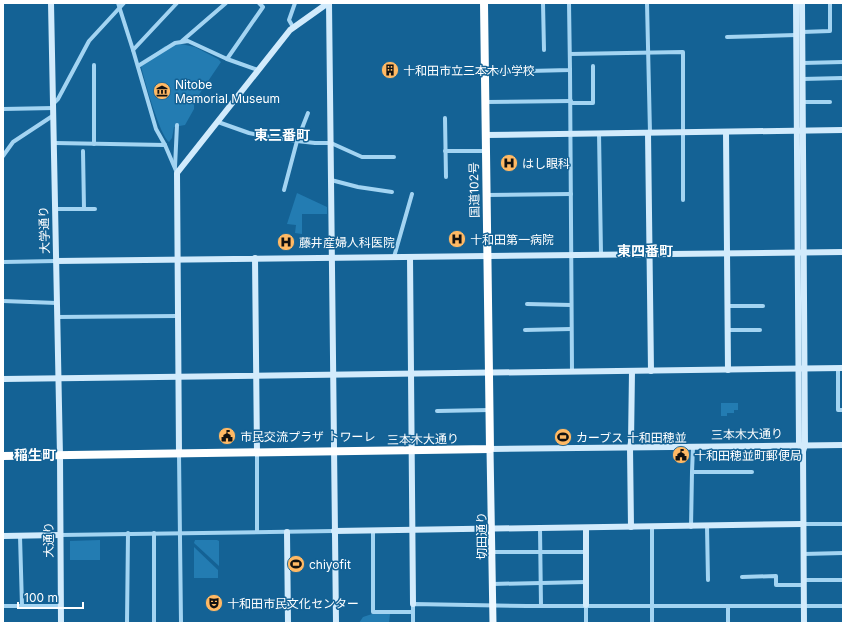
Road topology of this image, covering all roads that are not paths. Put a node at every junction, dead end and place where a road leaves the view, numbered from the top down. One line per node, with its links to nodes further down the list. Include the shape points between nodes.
1 (51, 3): 40 (street, 大学通り)
2 (118, 3): 16 (street)
3 (124, 3): 16 (street)
4 (177, 3): 21 (street)
5 (226, 3): 20 (street)
6 (259, 3): 25 (street, via 263,7)
7 (296, 3): 17 (street, via 290,20)
8 (329, 3): 17 (street); 56 (street)
9 (484, 3): 33 (highway, 国道102号)
10 (543, 3): 22 (street)
11 (569, 3): 24 (street)
12 (647, 3): 23 (street)
13 (796, 3): 18 (street)
14 (802, 3): 18 (street)
15 (830, 3): 18 (street, via 830,31)
16 (119, 8): 21 (street); 40 (street, via 89,41)
17 (293, 26): 31 (street)
18 (799, 33): 19 (street); 27 (street); 46 (street)
19 (727, 36)
20 (182, 42): 25 (street, via 196,44); 29 (street, via 175,43)
21 (133, 50): 29 (street)
22 (544, 50)
23 (647, 52): 24 (street); 48 (street, via 683,52); 51 (street)
24 (570, 54): 32 (street)
25 (227, 59): 31 (street)
26 (843, 62): 27 (street)
27 (802, 63): 35 (street)
28 (94, 65): 57 (street)
29 (138, 66): 58 (street, via 156,129)
30 (593, 66): 37 (street, via 593,103)
31 (258, 70): 44 (street)
32 (570, 70): 33 (street); 37 (street)
33 (484, 72): 36 (highway, 国道102号)
34 (843, 78): 35 (street)
35 (802, 79): 38 (street)
36 (484, 102): 37 (street); 53 (highway, 国道102号)
37 (571, 102): 52 (street)
38 (803, 102): 39 (street); 46 (street)
39 (830, 102)
40 (54, 108): 41 (street); 55 (street, 大学通り); 60 (street)
41 (3, 109)
42 (308, 113): 54 (street)
43 (445, 118): 62 (street)
44 (218, 122): 54 (street, via 249,133); 66 (street)
45 (177, 125): 66 (street)
46 (800, 130): 47 (street); 49 (street); 78 (street)
47 (843, 130)
48 (683, 132): 49 (street); 51 (street); 74 (street)
49 (726, 132): 80 (street)
50 (599, 133): 51 (street); 52 (street); 81 (street)
51 (649, 133): 82 (street)
52 (571, 134): 53 (street); 72 (street)
53 (485, 135): 63 (highway, 国道102号)
54 (297, 141): 56 (street); 69 (street)
55 (55, 143): 57 (street); 75 (street, 大学通り)
56 (330, 143): 65 (street, via 362,157); 68 (street)
57 (94, 144): 58 (street)
58 (165, 145): 66 (street)
59 (3, 147): 60 (street)
60 (9, 147): 64 (street)
61 (83, 151): 77 (street)
62 (446, 151): 63 (street); 67 (street)
63 (485, 151): 73 (highway, 国道102号)
64 (3, 156)
65 (394, 156)
66 (176, 171): 89 (street)
67 (446, 177)
68 (331, 180): 70 (street); 85 (street)
69 (284, 190)
70 (392, 192)
71 (412, 194): 86 (street)
72 (571, 194): 73 (street); 83 (street)
73 (486, 195): 84 (highway, 国道102号)
74 (682, 200)
75 (55, 209): 77 (street); 90 (street, 大学通り)
76 (95, 209): 77 (street)
77 (84, 210)
78 (801, 252): 79 (street); 80 (street); 105 (street)
79 (843, 252)
80 (727, 253): 82 (street); 96 (street)
81 (601, 254): 82 (street); 83 (street)
82 (649, 254): 107 (street)
83 (571, 255): 84 (street); 95 (street)
84 (487, 256): 87 (street); 109 (highway, 国道102号)
85 (332, 257): 86 (street); 88 (street); 112 (street)
86 (394, 257): 87 (street)
87 (410, 257): 111 (street)
88 (256, 258): 89 (street); 113 (street)
89 (177, 259): 90 (street); 98 (street)
90 (56, 261): 91 (street); 93 (street, 大学通り)
91 (3, 262)
92 (3, 301): 93 (street)
93 (57, 303): 99 (street, 大学通り)
94 (527, 304): 95 (street)
95 (571, 305): 100 (street)
96 (728, 306): 97 (street); 102 (street)
97 (763, 306)
98 (177, 316): 99 (street); 114 (street)
99 (57, 317): 115 (street, 大学通り)
100 (571, 329): 101 (street); 110 (street)
101 (525, 330)
102 (728, 330): 103 (street); 106 (street)
103 (760, 330)
104 (841, 368): 105 (street); 118 (street, via 838,410)
105 (802, 369): 106 (street); 122 (street)
106 (728, 370): 107 (street)
107 (651, 371): 108 (street)
108 (632, 372): 110 (street); 123 (street)
109 (489, 373): 110 (street); 111 (street); 117 (highway, 国道102号)
110 (572, 373)
111 (412, 374): 112 (street); 125 (street)
112 (333, 375): 113 (street); 126 (street)
113 (256, 376): 114 (street); 127 (street)
114 (178, 377): 115 (street); 128 (street)
115 (58, 378): 116 (street); 130 (street, 大学通り)
116 (3, 379)
117 (490, 410): 119 (street); 124 (highway, 国道102号)
118 (843, 410)
119 (437, 411)
120 (843, 445): 122 (street, 三本木大通り)
121 (693, 447): 122 (street, 三本木大通り); 123 (street, 三本木大通り); 131 (street)
122 (802, 447): 133 (street)
123 (630, 448): 124 (street, 三本木大通り); 136 (street)
124 (490, 450): 125 (highway, 三本木大通り); 141 (main road, 切田通り)
125 (412, 451): 126 (highway, 三本木大通り); 140 (street)
126 (334, 452): 127 (highway, 三本木大通り); 144 (street)
127 (257, 453): 128 (highway, 三本木大通り); 145 (street)
128 (179, 454): 130 (highway, 三本木大通り); 149 (street)
129 (3, 456): 130 (highway, 三本木大通り)
130 (60, 456): 150 (street, 大通り)
131 (692, 472): 132 (street); 138 (street)
132 (752, 472)
133 (802, 524): 134 (street); 135 (street); 157 (street)
134 (843, 524)
135 (707, 526): 138 (street); 159 (street)
136 (631, 527): 137 (street); 139 (street)
137 (652, 527): 138 (street); 168 (street)
138 (691, 527)
139 (586, 528): 142 (street); 155 (street)
140 (413, 529): 141 (street); 143 (street); 165 (street)
141 (492, 529): 142 (street); 153 (main road, 切田通り)
142 (540, 529): 154 (street)
143 (373, 530): 144 (street); 176 (street, via 373,612)
144 (334, 531): 146 (street); 182 (street)
145 (257, 532): 146 (street); 149 (street)
146 (287, 532): 181 (street)
147 (128, 533): 148 (street); 150 (street); 178 (street)
148 (154, 533): 149 (street); 179 (street)
149 (180, 533): 180 (street)
150 (59, 535): 152 (street); 171 (street, 大通り)
151 (3, 536): 152 (street)
152 (20, 536): 170 (street)
153 (492, 552): 154 (street); 163 (main road, 切田通り)
154 (540, 552): 155 (street); 164 (street)
155 (586, 552): 161 (street)
156 (843, 553): 157 (street)
157 (803, 554): 162 (street)
158 (742, 577): 162 (street, via 776,576 776,585)
159 (708, 580)
160 (843, 580): 162 (street)
161 (586, 582): 164 (street); 167 (street)
162 (803, 583): 174 (street)
163 (492, 584): 164 (street); 166 (main road, 切田通り)
164 (540, 584): 172 (street)
165 (413, 604): 166 (street); 176 (street)
166 (492, 605): 172 (street); 184 (main road, 切田通り)
167 (586, 605): 168 (street); 172 (street); 185 (street)
168 (652, 605): 173 (street); 186 (street)
169 (3, 606): 170 (street)
170 (22, 606): 171 (street)
171 (60, 606): 177 (street, 大通り)
172 (541, 606)
173 (728, 606): 174 (street); 187 (street)
174 (804, 606): 175 (street); 188 (street)
175 (843, 606)
176 (413, 612): 183 (street)
177 (60, 623)
178 (128, 623)
179 (154, 623)
180 (181, 623)
181 (288, 623)
182 (336, 623)
183 (413, 623)
184 (493, 623)
185 (586, 623)
186 (652, 623)
187 (728, 623)
188 (804, 623)

